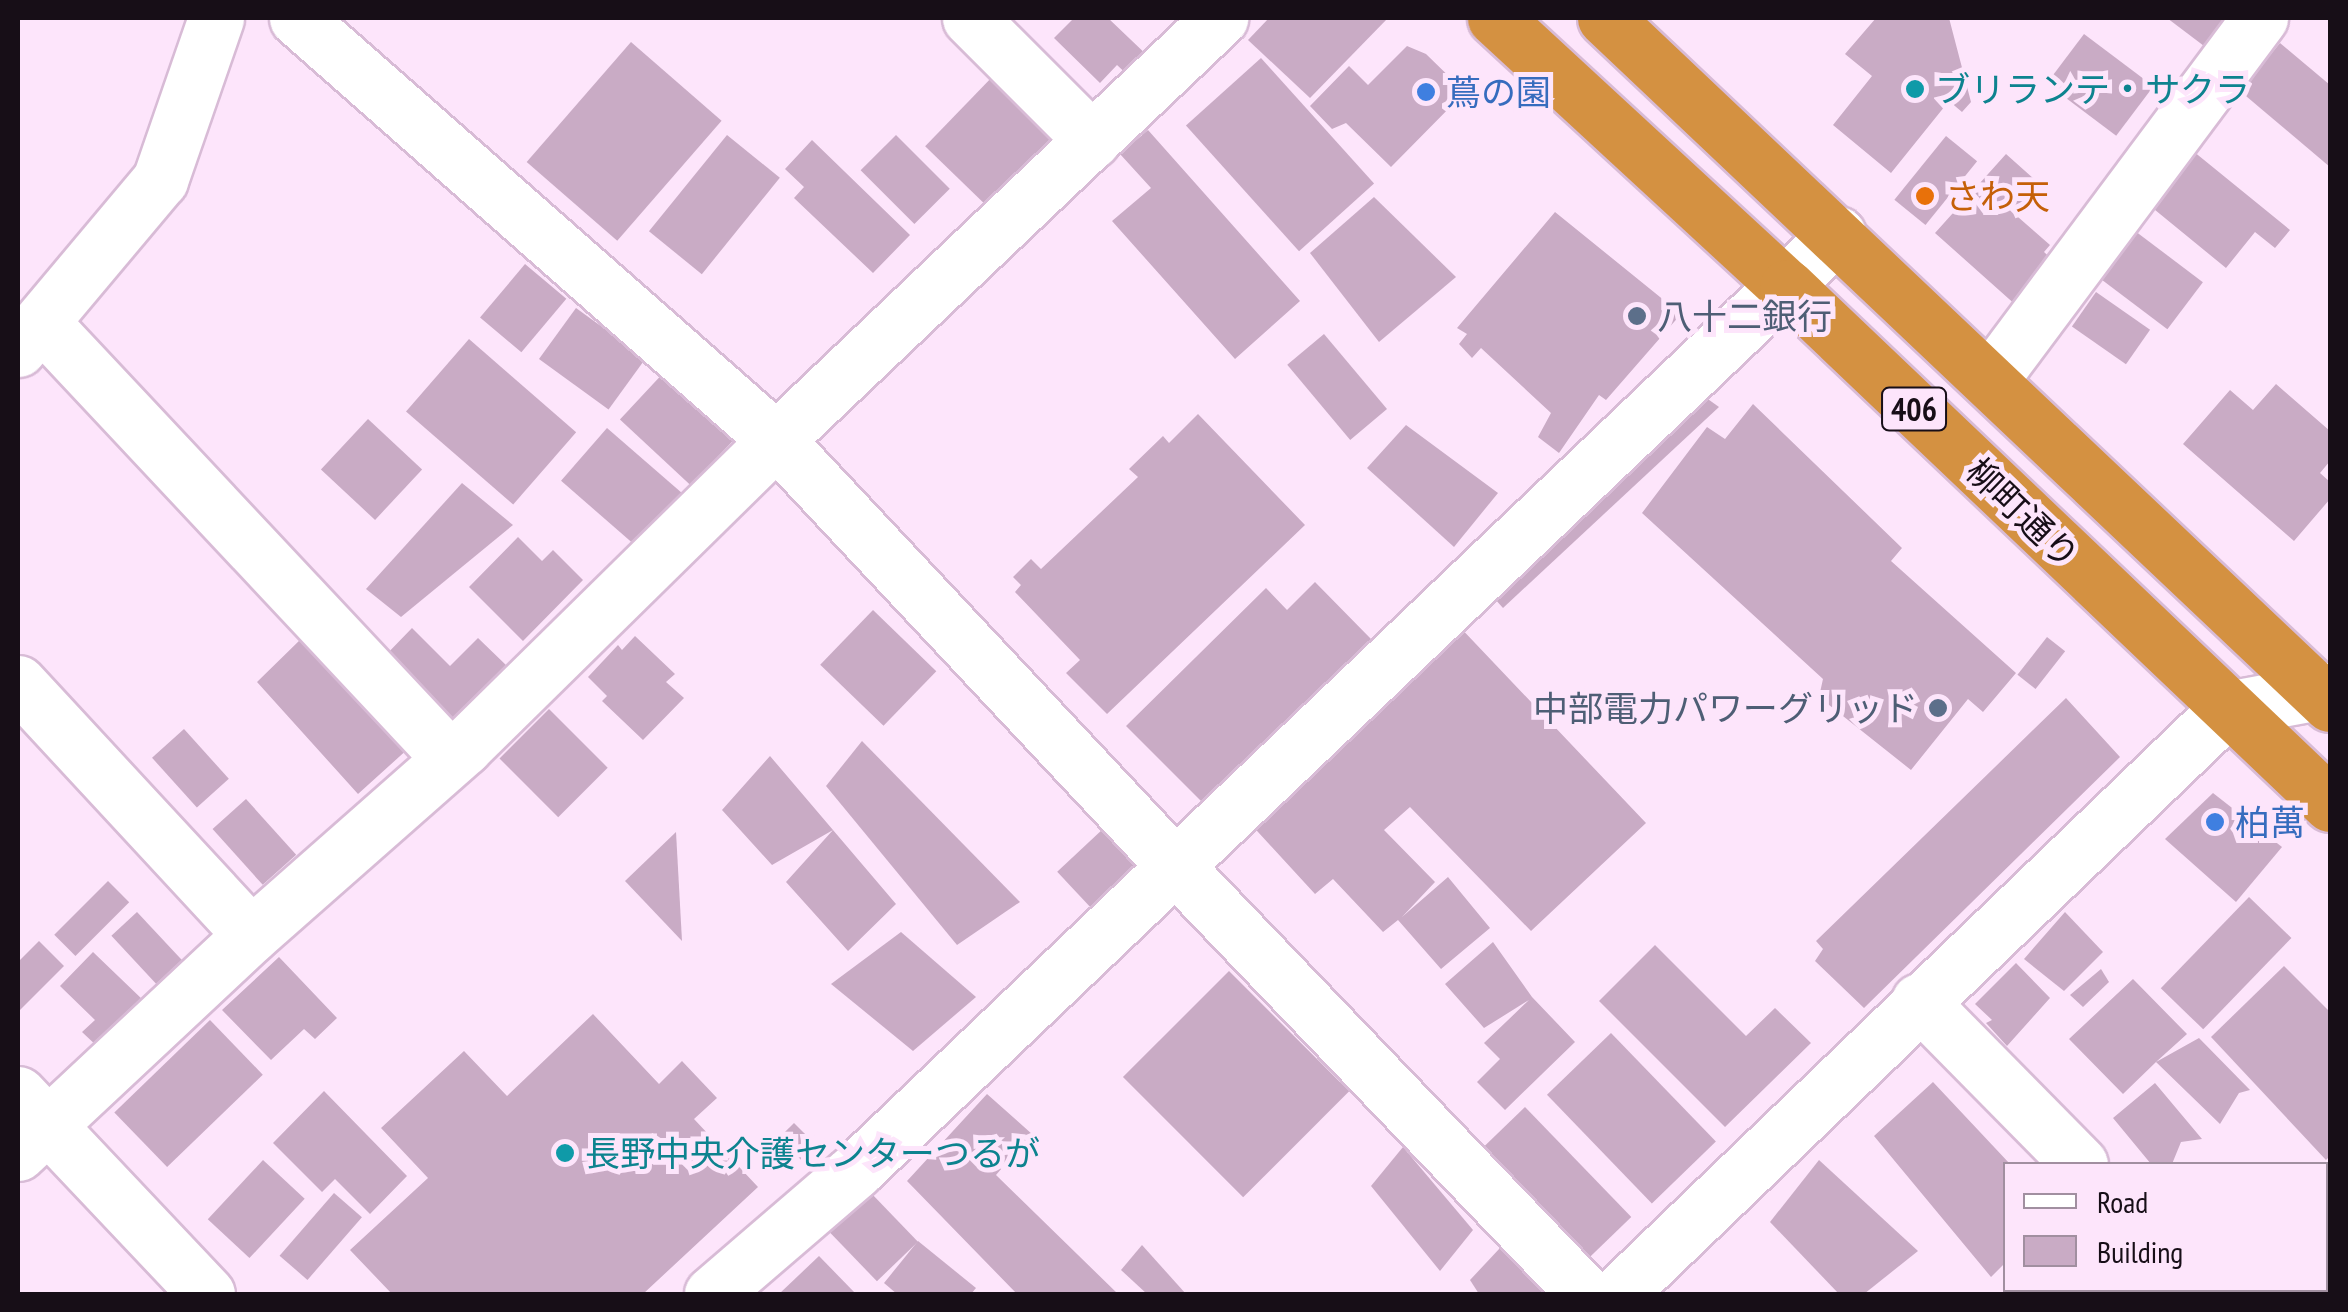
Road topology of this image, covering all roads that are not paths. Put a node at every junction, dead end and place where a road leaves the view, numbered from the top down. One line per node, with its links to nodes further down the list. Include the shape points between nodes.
1 (216, 18): 11 (street, via 160,180)
2 (297, 18): 13 (street)
3 (970, 18): 8 (street)
4 (1220, 18): 8 (street)
5 (1605, 18): 9 (highway, 406)
6 (2260, 18): 12 (street)
7 (1499, 19): 10 (highway, 柳町通り / 406)
8 (1092, 140): 13 (street)
9 (1838, 234): 10 (street); 12 (highway, 406)
10 (1786, 287): 16 (highway, 柳町通り / 406); 19 (street)
11 (30, 337): 17 (street)
12 (1990, 380): 15 (highway, 406)
13 (776, 440): 17 (street); 19 (street)
14 (18, 683): 20 (street)
15 (2326, 695): 16 (street)
16 (2227, 709): 18 (highway, 柳町通り / 406); 21 (street)
17 (448, 756): 20 (street)
18 (2330, 804)
19 (1176, 867): 25 (street, via 854,1171); 26 (street)
20 (251, 935): 22 (street)
21 (1919, 1001): 23 (street); 27 (street)
22 (27, 1124): 24 (street)
23 (2078, 1162)
24 (207, 1294)
25 (712, 1294)
26 (1585, 1294)
27 (1618, 1294)

